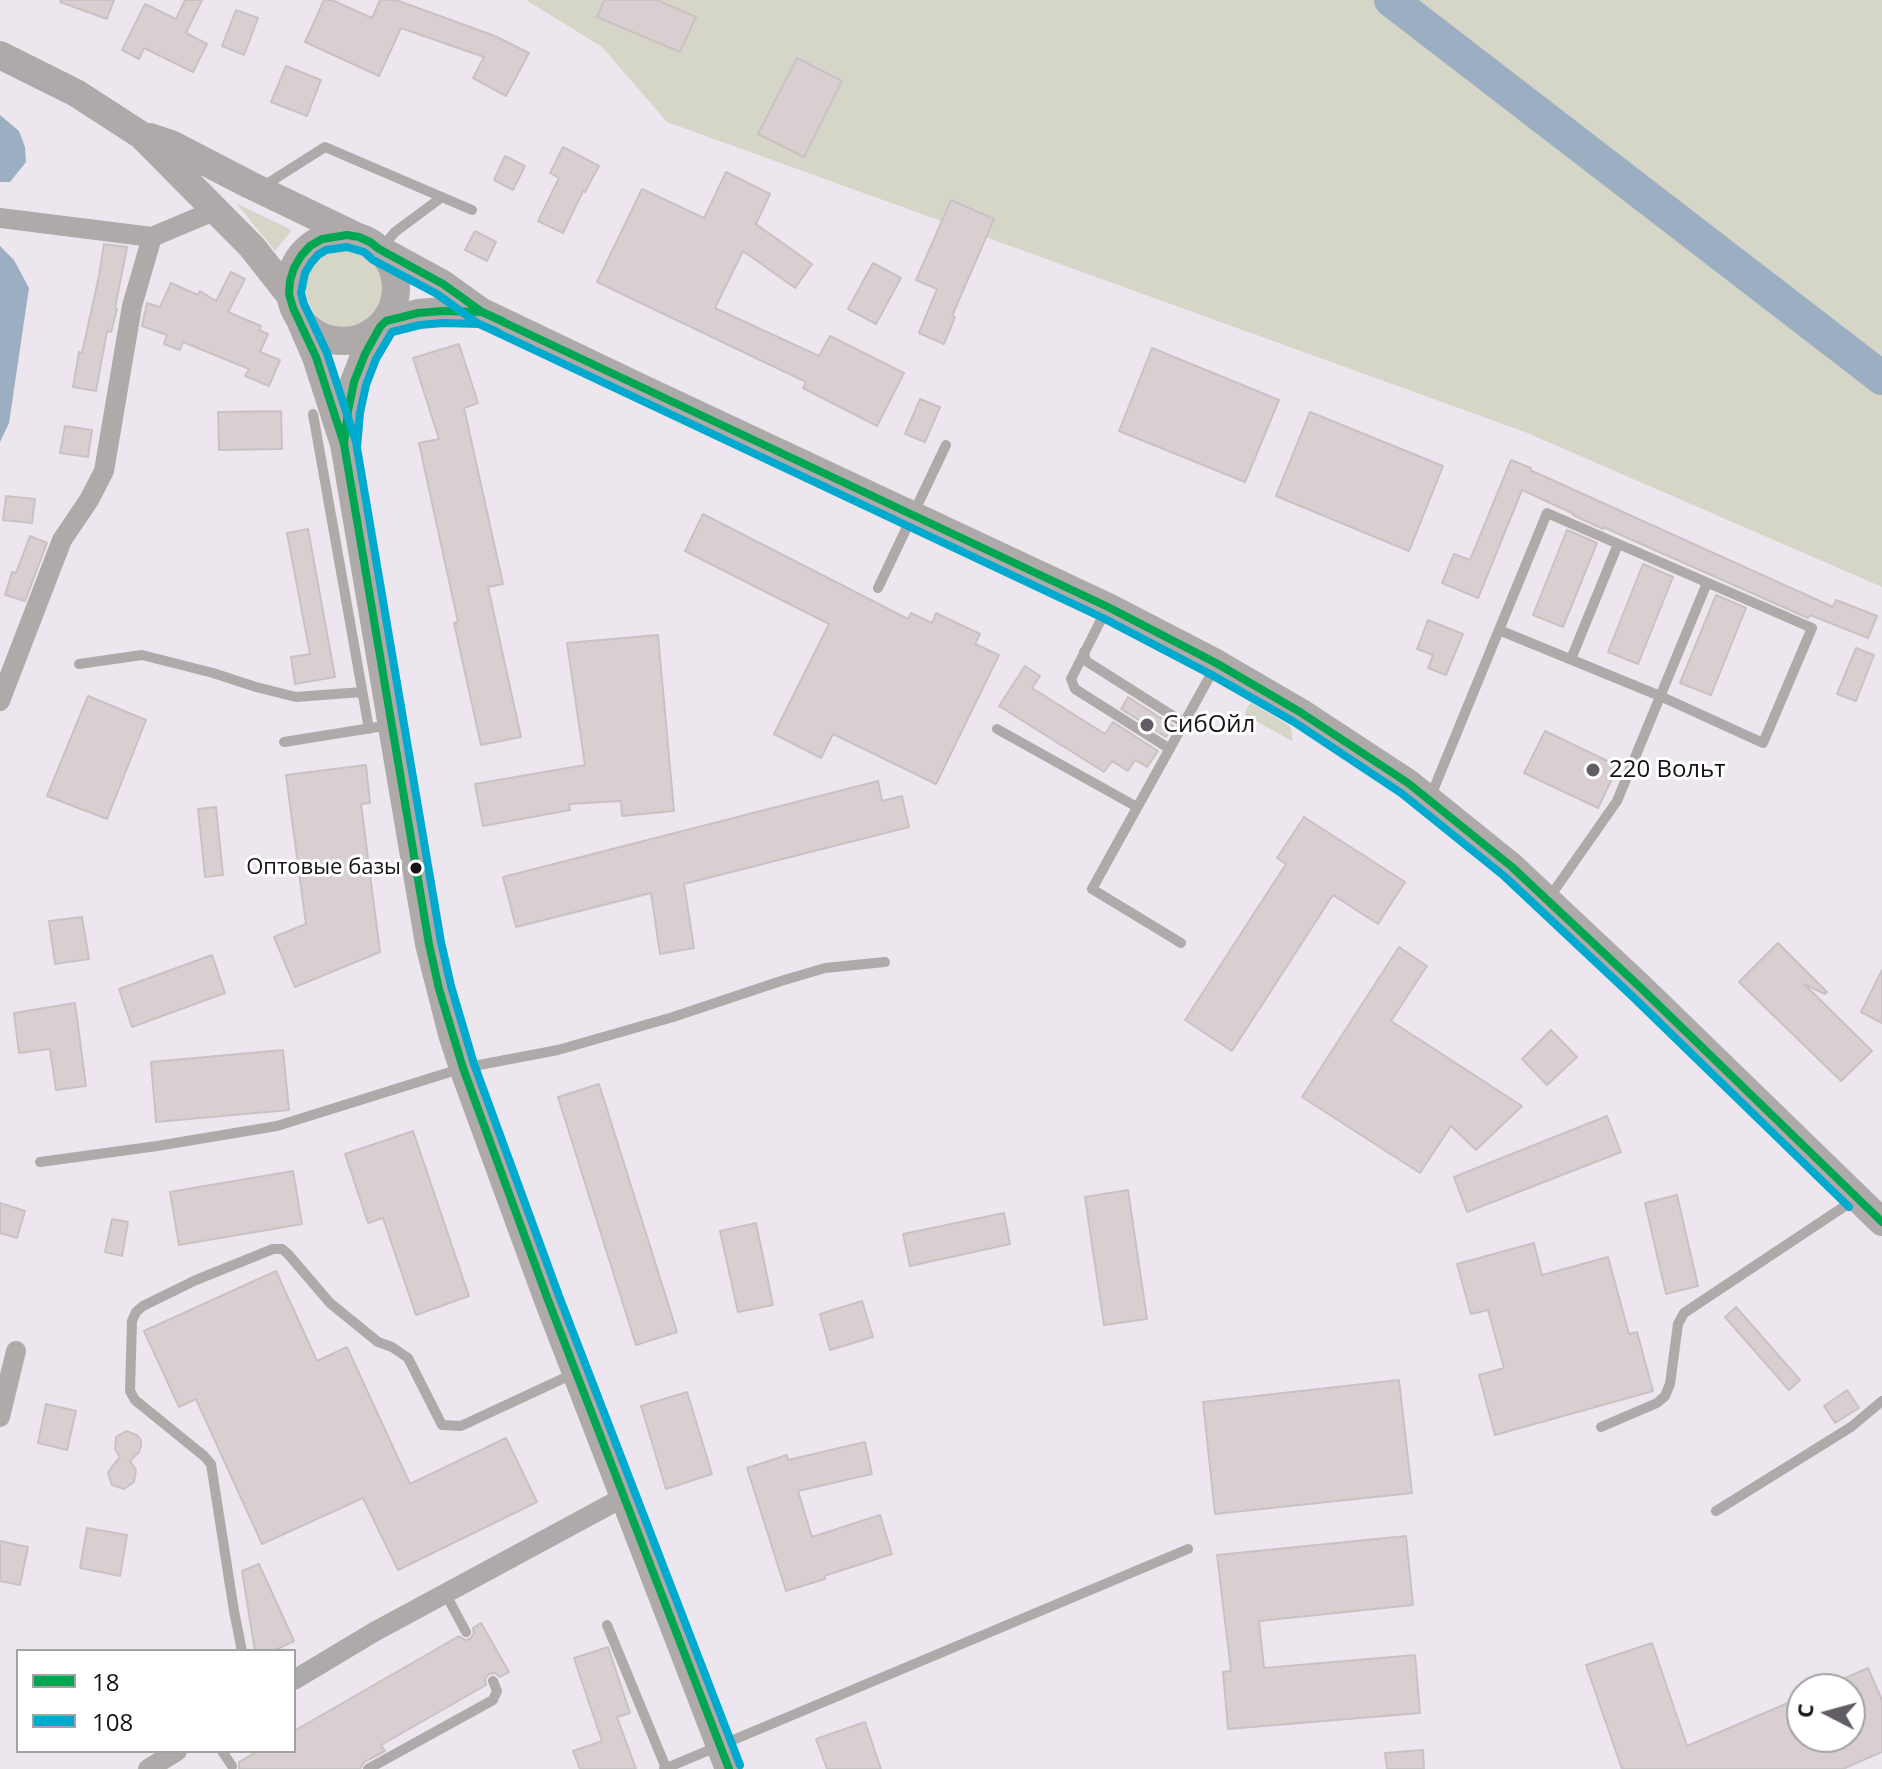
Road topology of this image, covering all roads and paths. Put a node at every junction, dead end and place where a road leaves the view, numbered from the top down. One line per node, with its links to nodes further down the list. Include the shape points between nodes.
1 (0, 55): 2 (main road, via 76,93)
2 (141, 135): 3 (main road, via 171,144); 5 (main road)
3 (258, 189): 4 (lane, via 325,147); 9 (main road)
4 (442, 197): 6 (lane); 9 (lane, via 395,232)
5 (216, 210): 8 (street); 10 (main road, via 252,247)
6 (472, 210)
7 (0, 218): 8 (street)
8 (152, 237): 28 (street, via 132,306 104,471 62,540)
9 (369, 243): 10 (main road, via 335,236 310,246 290,281); 11 (main road); 12 (main road, via 387,258 396,280 394,305)
10 (294, 307): 12 (main road, via 309,330 333,341 358,340); 14 (main road)
11 (482, 312): 12 (main road, via 418,313); 16 (main road)
12 (383, 324): 14 (main road, via 354,382)
13 (313, 414): 26 (lane)
14 (344, 444): 30 (main road)
15 (946, 445): 16 (lane)
16 (912, 516): 19 (lane); 20 (main road)
17 (1618, 544): 18 (lane); 21 (lane, via 1547,513); 23 (lane)
18 (1707, 583): 27 (lane); 27 (lane, via 1812,628 1763,743)
19 (878, 588)
20 (1108, 607): 22 (lane); 24 (main road)
21 (1499, 630): 23 (lane); 34 (lane)
22 (1084, 652): 29 (lane, via 1086,661); 33 (lane, via 1071,679 1075,689)
23 (1571, 659): 27 (lane)
24 (1216, 663): 29 (lane); 34 (main road, via 1300,712)
25 (79, 664): 26 (lane, via 142,655 296,697)
26 (362, 692): 30 (lane)
27 (1660, 696): 36 (lane, via 1617,801)
28 (0, 701)
29 (1184, 723): 33 (lane)
30 (380, 727): 32 (lane); 39 (main road, via 439,989)
31 (997, 729): 35 (lane)
32 (284, 742)
33 (1170, 749): 35 (lane)
34 (1429, 800): 36 (main road)
35 (1137, 807): 37 (lane, via 1092,889)
36 (1547, 901): 41 (main road)
37 (1181, 943)
38 (885, 962): 39 (lane, via 825,968 558,1050)
39 (463, 1068): 40 (lane, via 277,1126); 44 (main road)
40 (40, 1162)
41 (1870, 1192): 42 (main road); 47 (lane, via 1684,1313 1665,1396)
42 (1882, 1222)
43 (16, 1351): 46 (street)
44 (576, 1373): 48 (main road); 54 (lane, via 461,1426 442,1425 408,1358 378,1342 330,1303 282,1249 143,1306 132,1321 130,1391 211,1464)
45 (1882, 1401): 49 (lane, via 1851,1427)
46 (0, 1417)
47 (1601, 1427)
48 (624, 1497): 51 (street); 59 (main road)
49 (1716, 1511)
50 (1188, 1549): 59 (lane)
51 (445, 1593): 53 (lane); 55 (street)
52 (607, 1625): 61 (lane)
53 (466, 1632)
54 (242, 1649)
55 (296, 1679)
56 (493, 1681): 63 (lane, via 493,1700)
57 (174, 1753): 62 (street)
58 (223, 1753): 60 (lane)
59 (725, 1758): 61 (lane)
60 (232, 1766)
61 (665, 1768)
62 (148, 1769)
63 (368, 1769)

